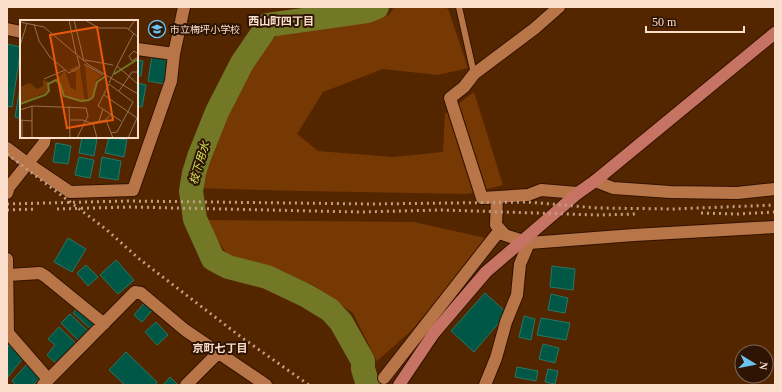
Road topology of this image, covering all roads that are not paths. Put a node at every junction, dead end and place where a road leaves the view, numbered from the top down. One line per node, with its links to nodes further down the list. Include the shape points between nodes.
1 (184, 7): 8 (street)
2 (459, 7): 9 (lane)
3 (559, 7): 9 (street)
4 (7, 29): 5 (street)
5 (20, 32)
6 (775, 33): 13 (street)
7 (138, 49): 8 (street)
8 (174, 54): 12 (street, via 171,81 133,190 70,192)
9 (474, 74): 17 (street, via 464,87 450,98 482,198)
10 (45, 138): 12 (street, via 44,143)
11 (7, 148): 12 (street)
12 (27, 163): 15 (street)
13 (595, 181): 14 (street, via 613,188 670,192 737,193); 16 (street)
14 (775, 189)
15 (7, 193)
16 (578, 193): 17 (street, via 541,190 528,196); 20 (street)
17 (497, 197): 19 (street, via 496,225)
18 (775, 227): 20 (street)
19 (503, 233): 20 (street); 26 (street, via 496,235)
20 (526, 242): 27 (street, via 486,272 434,333); 31 (street, via 520,264 517,295)
21 (7, 259): 22 (street)
22 (8, 274): 23 (street, via 40,273); 24 (street)
23 (104, 324): 25 (street, via 135,292 141,293 185,330); 28 (street)
24 (7, 333): 28 (street)
25 (218, 353): 29 (street); 30 (street)
26 (384, 378)
27 (402, 380)
28 (45, 382)
29 (186, 385)
30 (266, 385)
31 (485, 385)

